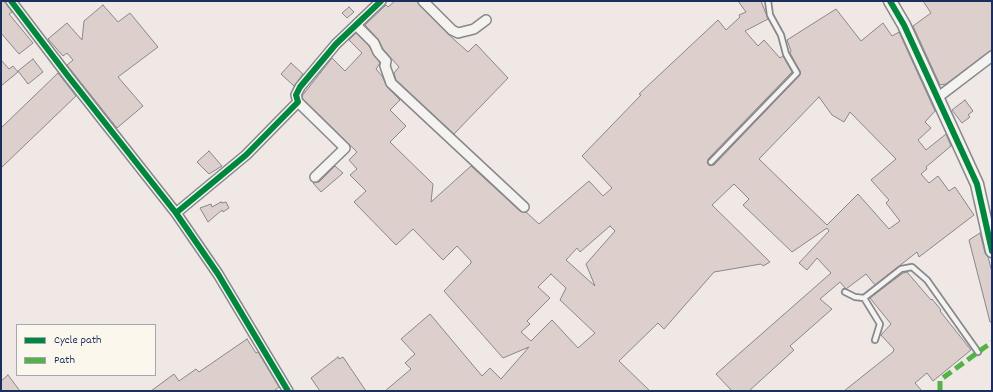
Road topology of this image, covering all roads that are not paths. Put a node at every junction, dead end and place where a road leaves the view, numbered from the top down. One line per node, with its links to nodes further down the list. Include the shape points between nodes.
1 (11, 1): 14 (street)
2 (381, 1): 7 (street)
3 (423, 1): 6 (street, via 458,33 474,29)
4 (768, 1): 11 (lane, via 770,15 782,35 786,54 797,74)
5 (890, 1): 9 (street, via 904,25)
6 (486, 20)
7 (356, 25): 10 (street, via 300,86 296,95); 13 (street, via 374,43 386,61 391,83)
8 (992, 56): 9 (street)
9 (937, 98): 15 (street, via 977,184)
10 (298, 102): 12 (street, via 345,148); 14 (street, via 246,155)
11 (711, 162)
12 (315, 177)
13 (524, 207)
14 (176, 213): 20 (street, via 218,274)
15 (992, 251)
16 (845, 292): 17 (lane)
17 (864, 298): 18 (lane, via 880,324); 19 (lane, via 902,268 912,267 926,280)
18 (876, 340)
19 (978, 352)
20 (288, 391)

